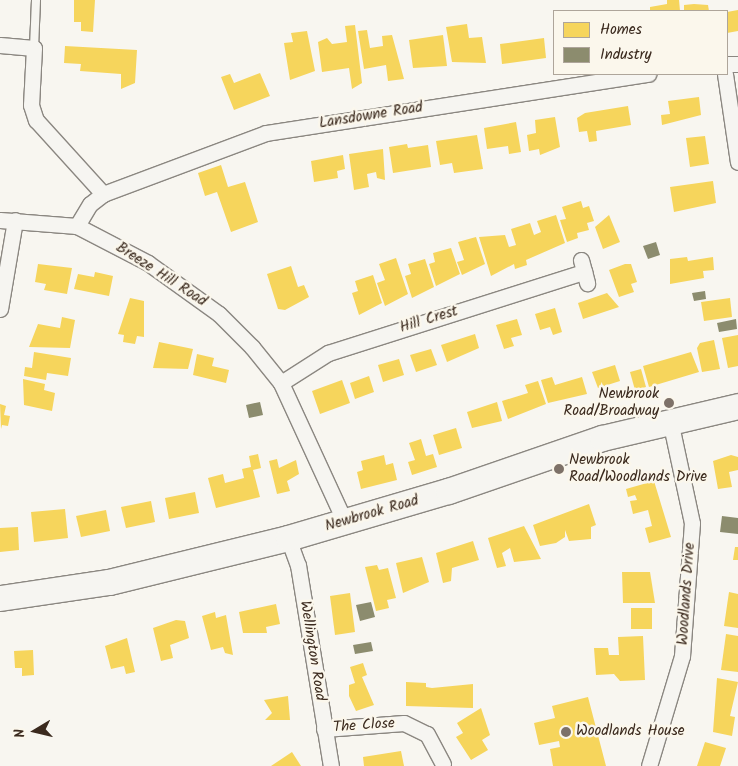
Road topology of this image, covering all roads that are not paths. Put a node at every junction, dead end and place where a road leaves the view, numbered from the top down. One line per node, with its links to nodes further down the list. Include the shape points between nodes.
1 (36, 0): 3 (lane)
2 (0, 45): 3 (street)
3 (34, 48): 7 (street, via 31,105 36,120)
4 (642, 75): 7 (street, Lansdowne Road, via 266,133)
5 (725, 75): 6 (street)
6 (738, 162)
7 (103, 194): 9 (street, via 90,204)
8 (7, 220): 9 (street); 11 (street)
9 (77, 226): 12 (street, Breeze Hill Road, via 148,263 219,314)
10 (584, 272): 12 (street, Hill Crest, via 336,350)
11 (0, 309)
12 (281, 383): 15 (street, Breeze Hill Road)
13 (738, 406): 14 (highway, Newbrook Road)
14 (670, 420): 15 (highway, Newbrook Road); 21 (street, Woodlands Drive, via 692,523 682,656)
15 (345, 522): 16 (highway, Newbrook Road)
16 (288, 538): 17 (highway, Newbrook Road, via 109,582); 18 (street, Wellington Road, via 298,565)
17 (0, 598)
18 (324, 729): 19 (street, The Close, via 404,723 427,734); 20 (street, Wellington Road)
19 (443, 764)
20 (331, 766)
21 (650, 766)

